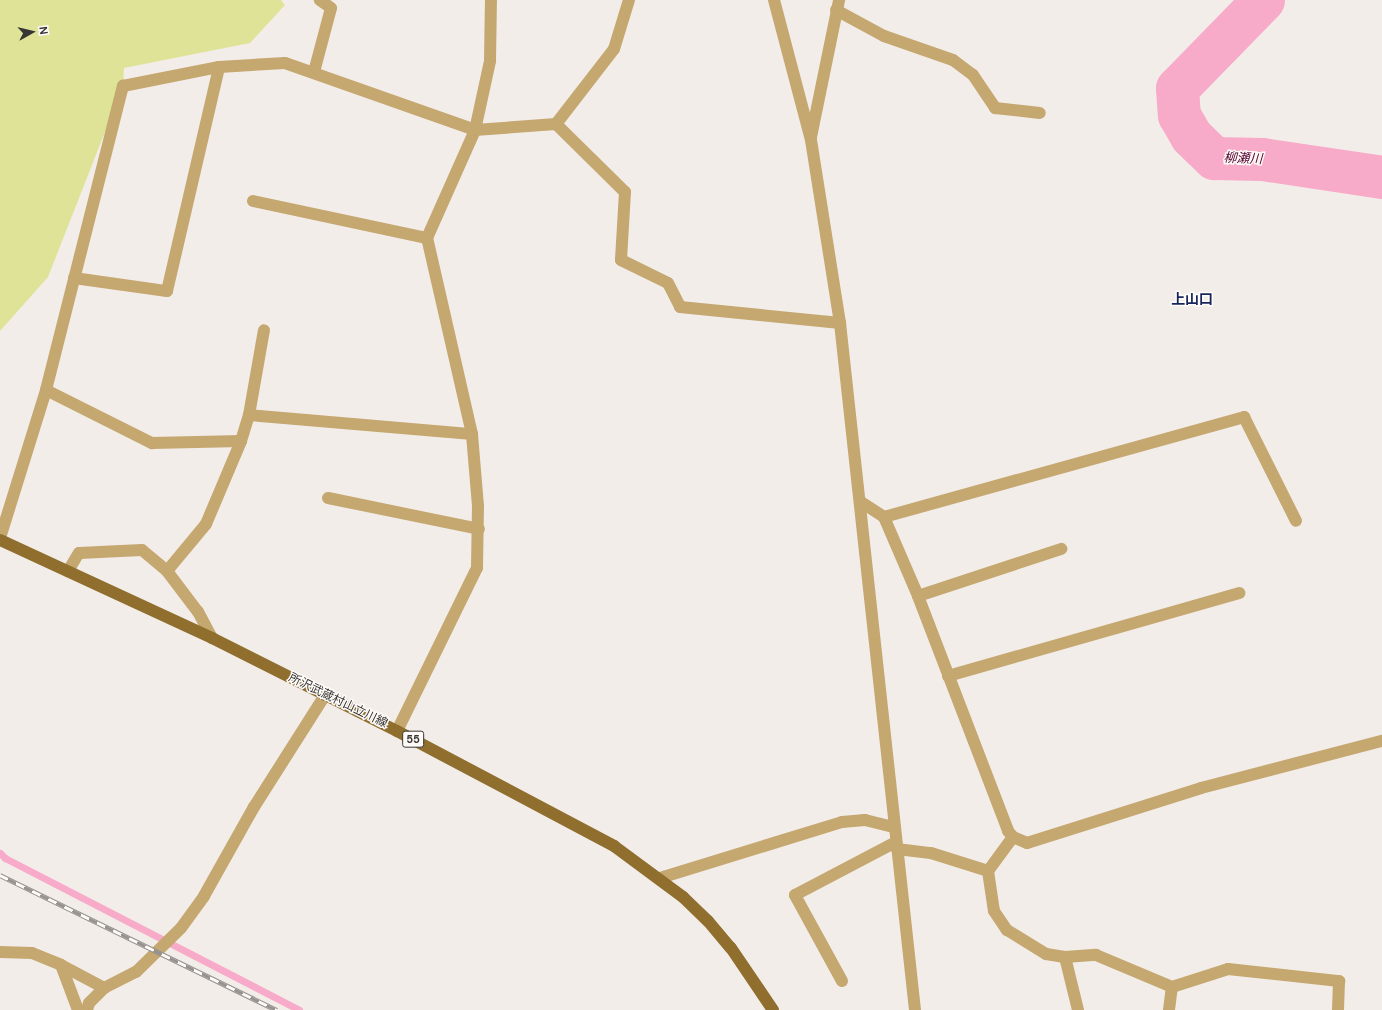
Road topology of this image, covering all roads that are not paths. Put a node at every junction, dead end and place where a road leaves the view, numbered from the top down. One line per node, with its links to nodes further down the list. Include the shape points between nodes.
1 (320, 0): 7 (street, via 331,8)
2 (491, 0): 10 (street, via 490,61)
3 (629, 0): 9 (street, via 614,49)
4 (774, 0): 11 (street)
5 (838, 5): 8 (street, via 884,36 953,60 973,75 995,108); 11 (street)
6 (219, 67): 7 (street, via 285,63); 14 (street, via 123,86); 14 (street, via 167,291)
7 (314, 72): 10 (street)
8 (1040, 113)
9 (556, 124): 10 (street); 15 (street, via 625,192 622,260 668,283 680,307)
10 (475, 130): 13 (street)
11 (811, 140): 15 (street)
12 (253, 201): 13 (street)
13 (427, 238): 19 (street)
14 (74, 278): 17 (street)
15 (840, 323): 22 (street)
16 (264, 330): 18 (street)
17 (46, 390): 20 (street, via 152,443); 26 (street)
18 (249, 415): 19 (street); 20 (street)
19 (472, 434): 25 (street)
20 (241, 441): 29 (street, via 206,524)
21 (328, 498): 25 (street)
22 (861, 502): 23 (street); 37 (street)
23 (884, 517): 24 (street, via 1244,417); 31 (street)
24 (1296, 521)
25 (479, 529): 35 (street, via 477,568)
26 (0, 539): 28 (main road, 所沢武蔵村山立川線 / 55)
27 (1060, 549): 31 (street)
28 (68, 571): 29 (street, via 78,553 142,550); 32 (main road, 所沢武蔵村山立川線 / 55)
29 (167, 571): 32 (street, via 198,612)
30 (1239, 593): 33 (street)
31 (918, 596): 33 (street)
32 (212, 638): 34 (main road, 所沢武蔵村山立川線 / 55)
33 (948, 676): 38 (street, via 1008,831)
34 (325, 695): 35 (main road, 所沢武蔵村山立川線 / 55); 47 (street, via 254,807 204,896 181,928 136,972)
35 (397, 731): 41 (main road, 所沢武蔵村山立川線 / 55, via 614,846)
36 (1382, 741): 38 (street, via 1201,788 1027,844)
37 (894, 827): 39 (street); 41 (street, via 865,820 842,822)
38 (1013, 837): 40 (street)
39 (897, 846): 40 (street, via 931,853); 45 (street, via 795,895); 51 (street)
40 (988, 871): 43 (street, via 994,911 1007,930 1046,954)
41 (660, 878): 50 (main road, 所沢武蔵村山立川線 / 55, via 683,897 726,942)
42 (0, 952): 44 (street, via 32,953)
43 (1065, 957): 46 (street, via 1096,955); 52 (street)
44 (61, 965): 47 (street); 48 (street)
45 (842, 981)
46 (1172, 987): 53 (street); 54 (street, via 1228,970 1339,981)
47 (104, 988): 49 (street, via 89,1003)
48 (78, 1010)
49 (86, 1010)
50 (773, 1010)
51 (915, 1010)
52 (1078, 1010)
53 (1169, 1010)
54 (1338, 1010)

